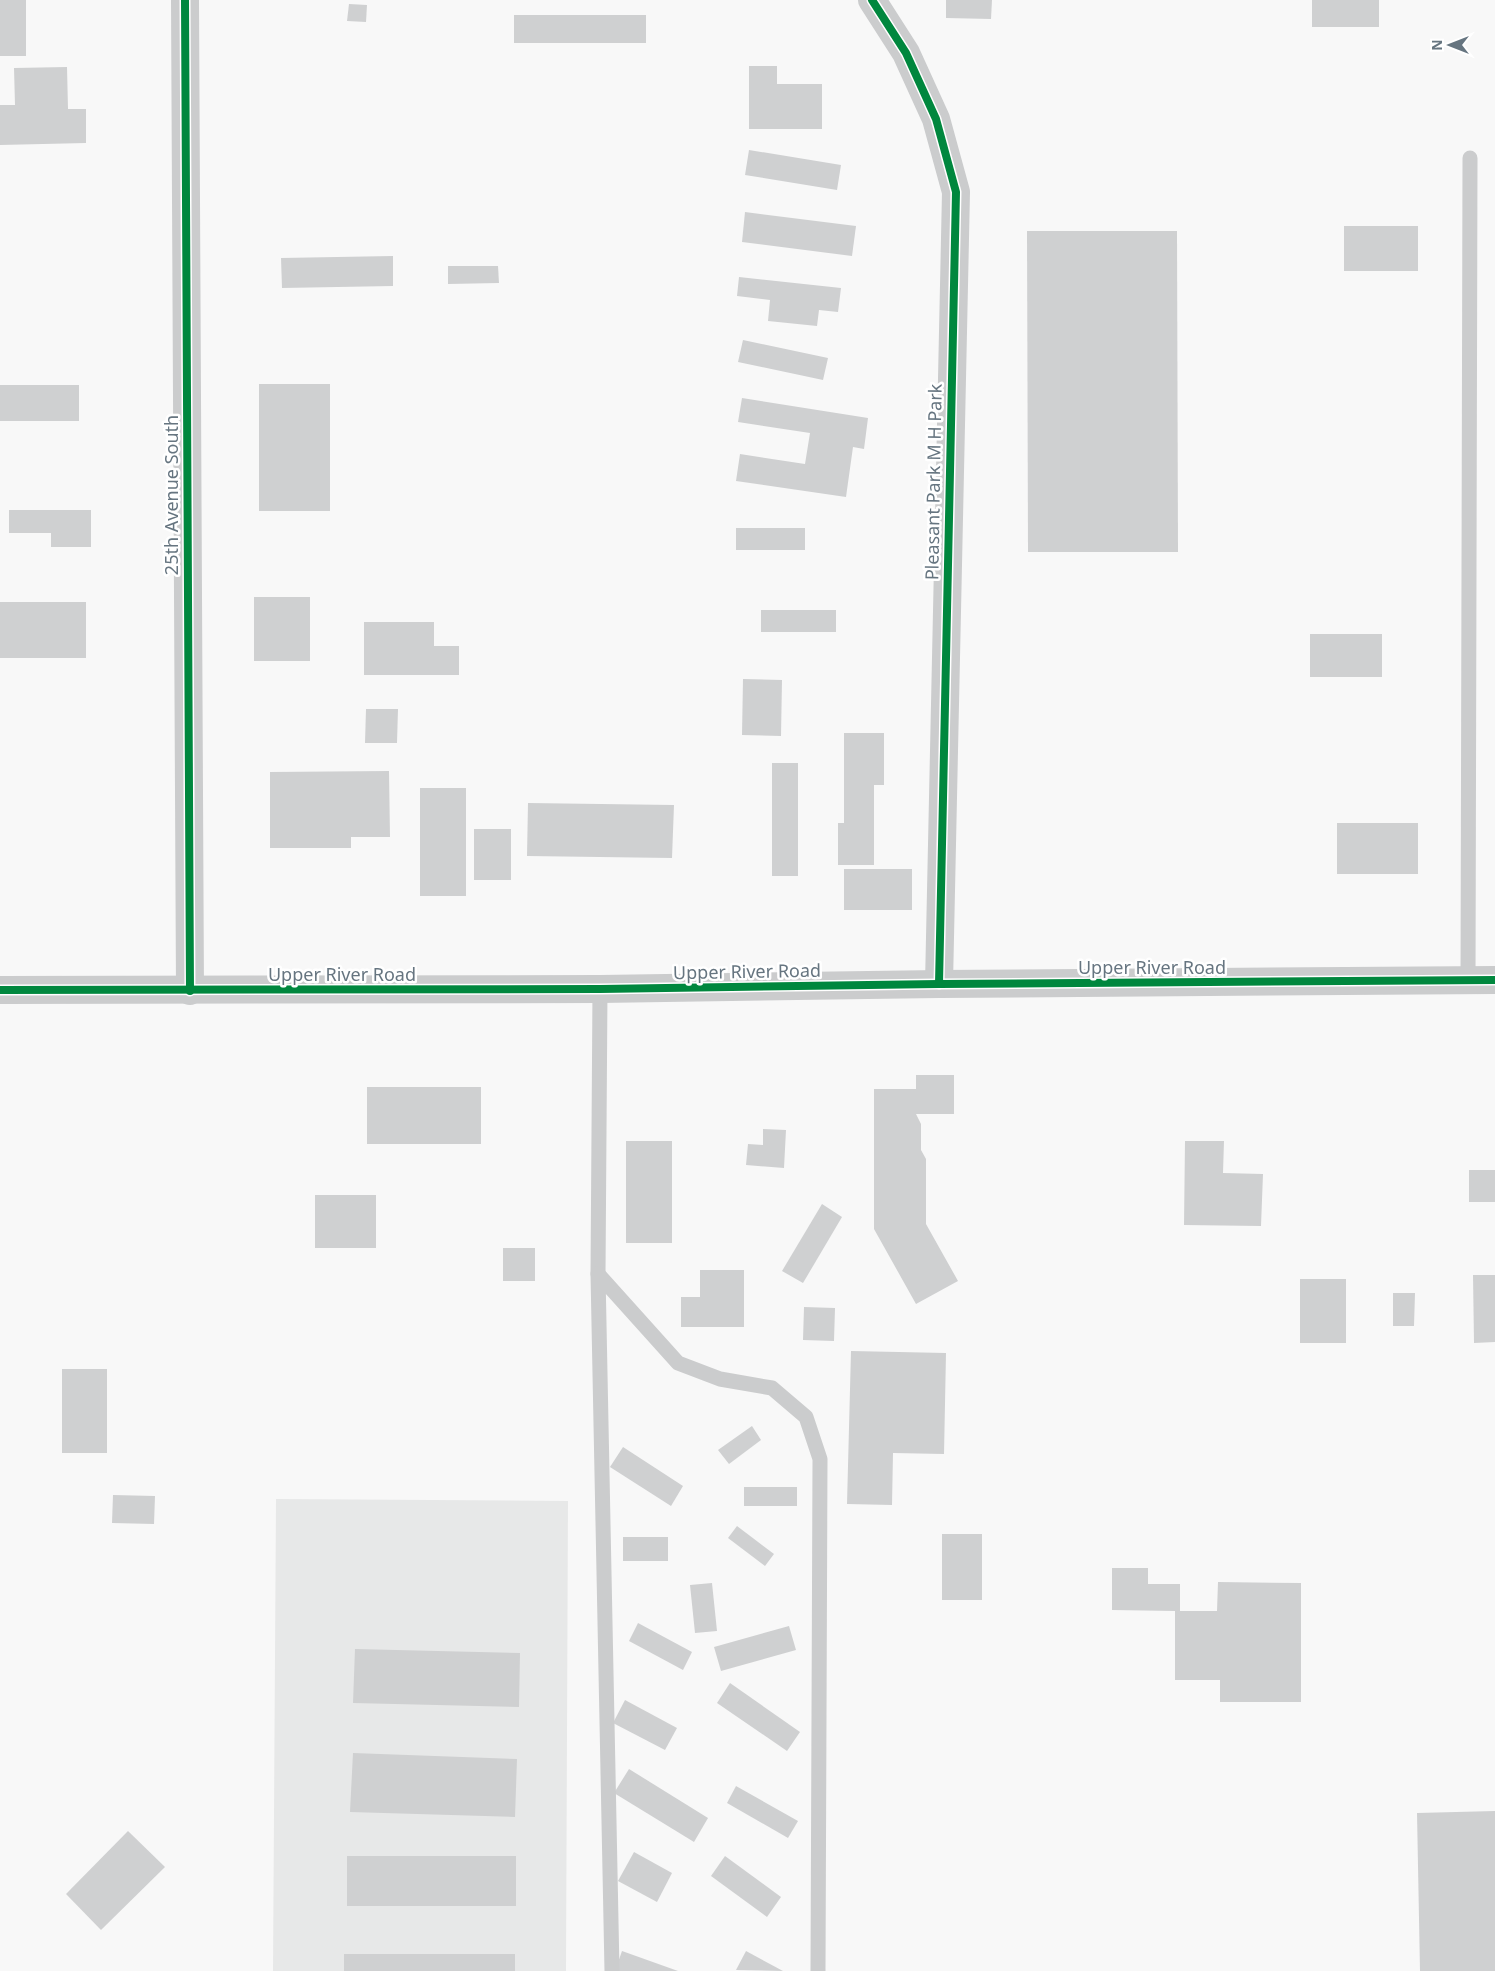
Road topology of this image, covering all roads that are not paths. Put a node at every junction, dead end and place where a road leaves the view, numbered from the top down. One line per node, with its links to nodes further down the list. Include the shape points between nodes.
1 (185, 0): 9 (street, 25th Avenue South)
2 (872, 0): 6 (street, Pleasant Park M H Park, via 906,53 936,120 956,192)
3 (1470, 158): 5 (lane)
4 (1495, 980): 5 (street, Upper River Road)
5 (1468, 981): 6 (street, Upper River Road)
6 (939, 984): 7 (street, Upper River Road)
7 (600, 989): 9 (street, Upper River Road); 10 (lane)
8 (0, 990): 9 (street, Upper River Road)
9 (190, 990)
10 (598, 1274): 11 (lane); 12 (lane, via 678,1363 720,1379 772,1388 806,1417 820,1459)
11 (612, 1971)
12 (818, 1971)

